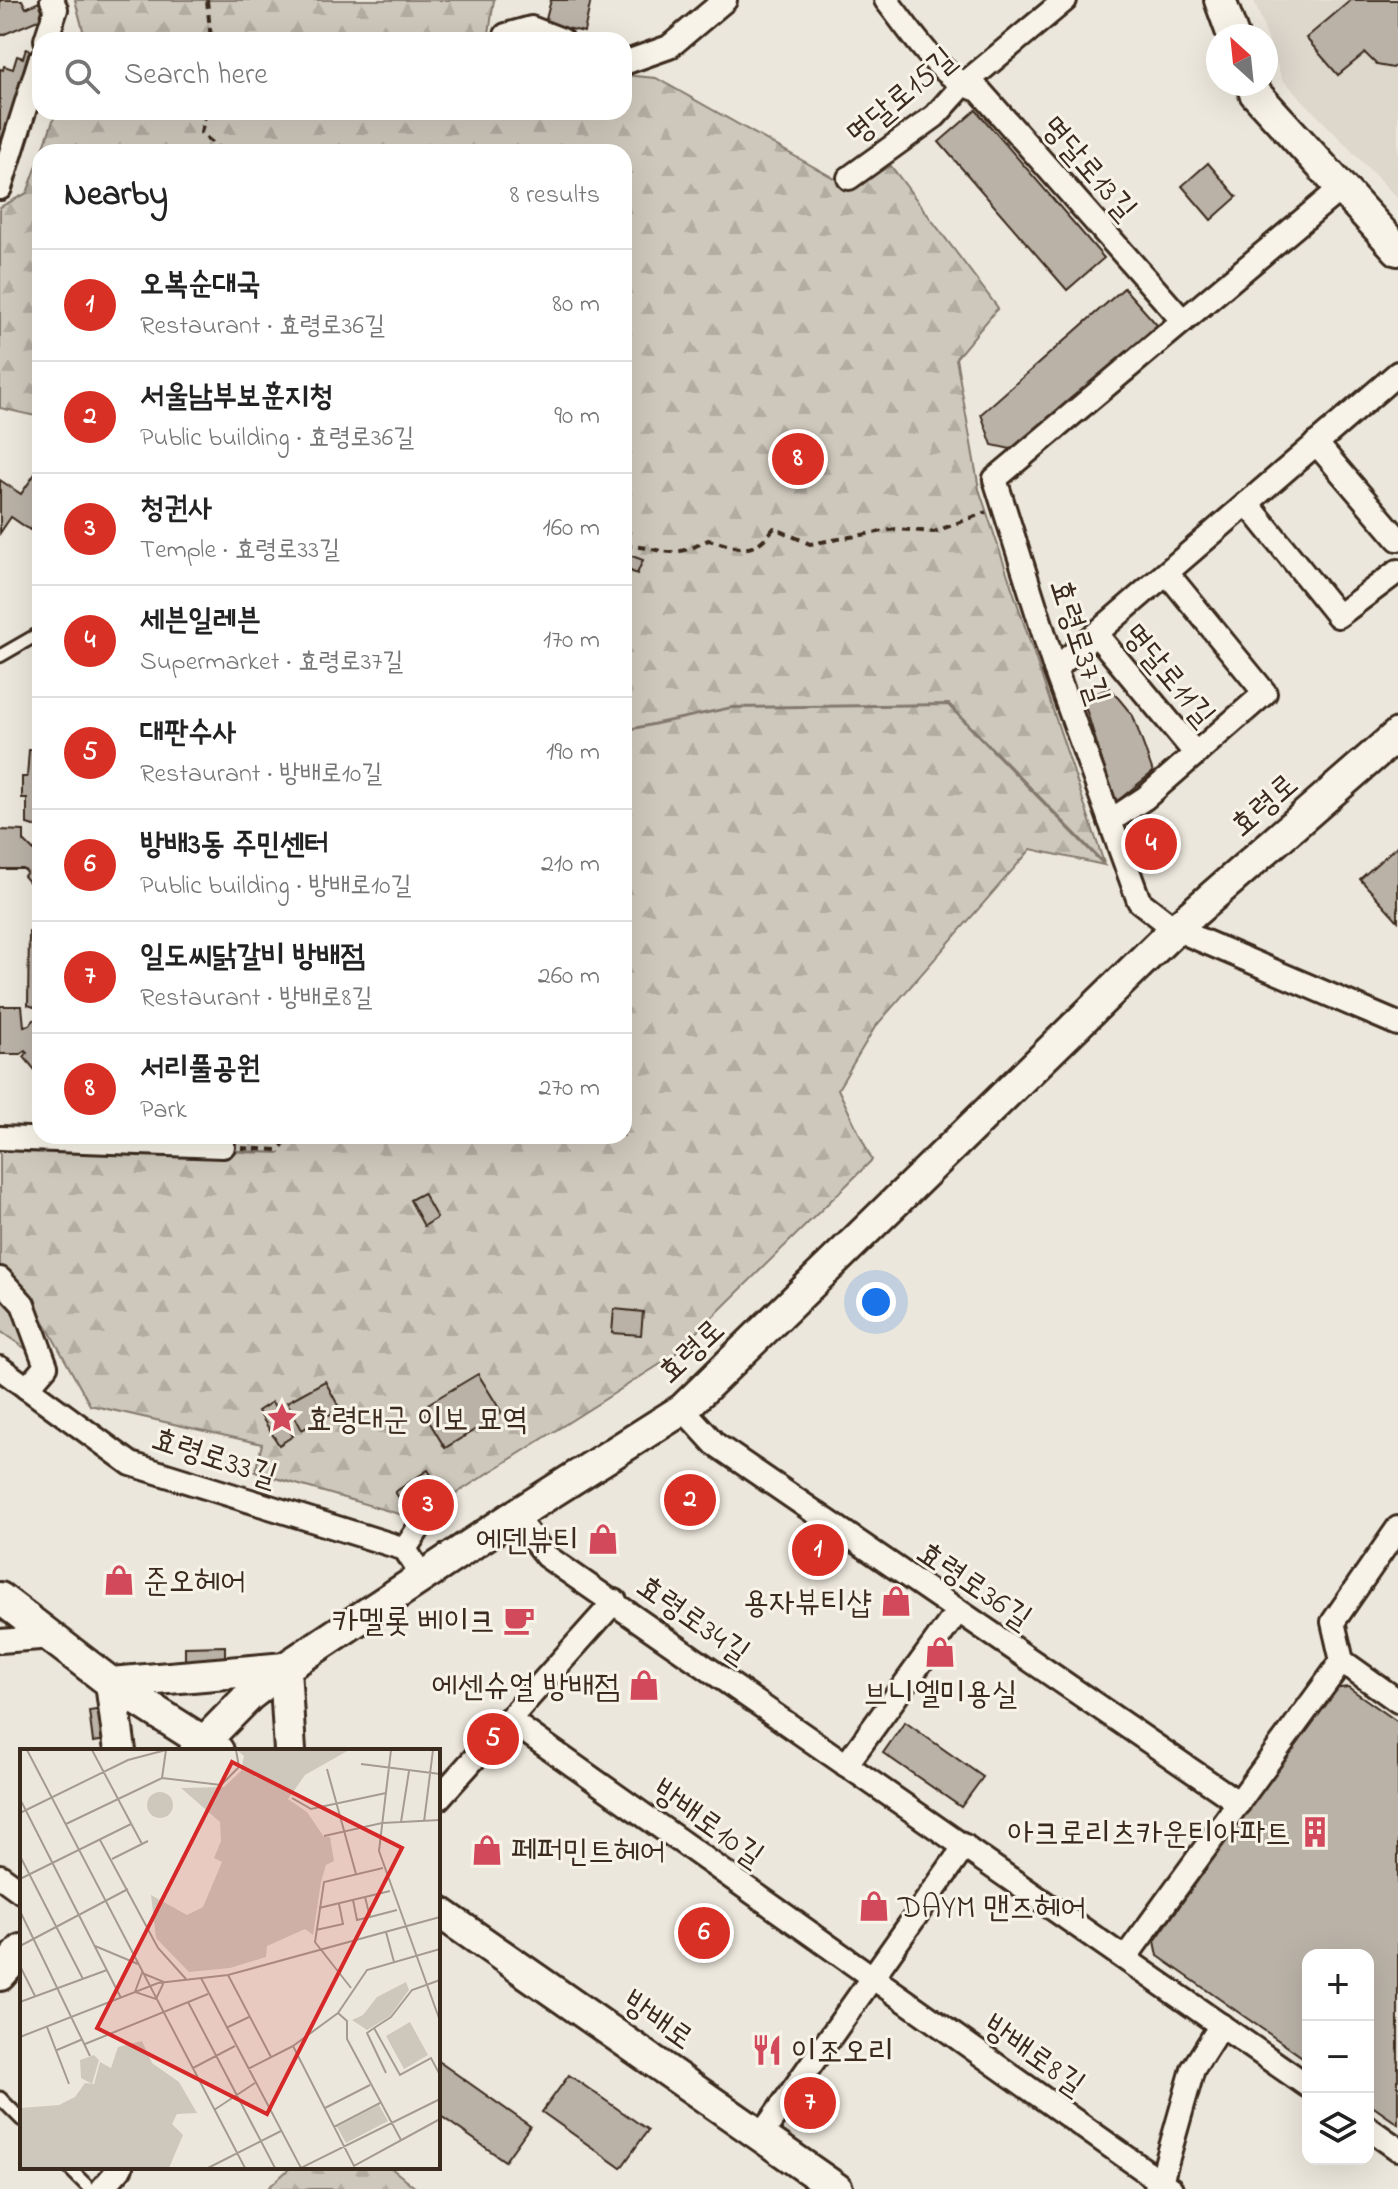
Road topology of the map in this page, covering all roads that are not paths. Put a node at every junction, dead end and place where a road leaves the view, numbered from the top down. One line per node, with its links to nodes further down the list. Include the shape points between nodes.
1 (52, 0): 7 (street, via 56,9)
2 (725, 0): 10 (street, via 669,47)
3 (886, 0): 11 (street, 명달로15길)
4 (1065, 0): 12 (street, 명달로15길)
5 (1220, 0): 6 (main road)
6 (1229, 24)
7 (49, 32)
8 (517, 32): 9 (street)
9 (541, 32)
10 (632, 60)
11 (941, 67): 12 (street, 명달로13길)
12 (963, 85): 15 (street, 명달로15길, via 935,116); 19 (street, 명달로13길, via 979,90)
13 (32, 86): 16 (street)
14 (1258, 96): 17 (main road)
15 (849, 178)
16 (0, 188)
17 (1340, 189): 18 (main road); 19 (street)
18 (1398, 250)
19 (1183, 321): 29 (street, 효령로37길, via 995,479)
20 (1398, 373): 21 (street, 명달로11길)
21 (1316, 443): 22 (street, 명달로11길); 23 (street)
22 (1247, 503): 24 (street, via 1338,616); 25 (street, 명달로11길)
23 (1398, 539)
24 (1398, 571)
25 (1167, 573): 26 (street, 명달로11길); 31 (street, 명달로11길, via 1265,693)
26 (1096, 634): 29 (street, 명달로11길); 31 (street, 명달로11길)
27 (32, 638): 28 (lane)
28 (0, 656)
29 (1055, 669): 32 (street, 효령로37길)
30 (1398, 734): 33 (main road, 효령로)
31 (1196, 754): 32 (street)
32 (1110, 821): 33 (street, 효령로37길, via 1139,901)
33 (1175, 929): 34 (street); 42 (main road, 효령로)
34 (1398, 1024)
35 (0, 1138): 36 (street)
36 (32, 1139)
37 (167, 1144): 38 (street)
38 (223, 1146)
39 (0, 1279): 41 (street, via 23,1304 46,1366)
40 (0, 1368): 41 (street, 효령로33길)
41 (27, 1388): 46 (street, 효령로33길, via 131,1464)
42 (683, 1409): 44 (main road, 효령로); 50 (street, 효령로36길, via 715,1444)
43 (428, 1505): 46 (street, via 430,1511)
44 (514, 1516): 47 (main road, 효령로); 49 (street, 효령로34길, via 546,1556)
45 (1398, 1528): 53 (street, via 1333,1622)
46 (405, 1549): 47 (street)
47 (422, 1576): 54 (main road, 효령로)
48 (0, 1598): 51 (main road)
49 (615, 1601): 57 (street); 61 (street, 효령로34길)
50 (958, 1611): 61 (street); 63 (street, 효령로36길)
51 (53, 1637): 52 (street); 55 (main road)
52 (0, 1641)
53 (1342, 1661): 56 (street); 63 (street)
54 (285, 1668): 55 (main road); 58 (main road, 효령로, via 250,1695); 60 (main road)
55 (111, 1683): 58 (main road); 59 (main road)
56 (1398, 1701)
57 (508, 1719): 62 (street); 71 (street, 방배로10길)
58 (206, 1748)
59 (120, 1749)
60 (290, 1749)
61 (846, 1765): 64 (street, 효령로34길)
62 (440, 1797)
63 (1239, 1803): 69 (street)
64 (965, 1846): 69 (street, 효령로34길); 71 (street)
65 (0, 1876): 66 (street)
66 (20, 1891)
67 (440, 1912): 77 (main road, 방배로)
68 (20, 1952): 70 (main road)
69 (1125, 1958): 72 (street, 효령로34길)
70 (0, 1975)
71 (872, 1977): 77 (street); 81 (street, 방배로8길)
72 (1221, 2025): 73 (street, 효령로34길); 81 (street, via 1193,2069)
73 (1302, 2082)
74 (0, 2098): 75 (lane)
75 (20, 2118)
76 (1374, 2132): 78 (street)
77 (762, 2134): 84 (main road, 방배로)
78 (1398, 2149)
79 (70, 2169): 82 (lane)
80 (119, 2169): 83 (street)
81 (1163, 2187)
82 (90, 2189)
83 (102, 2189)
84 (837, 2189)

